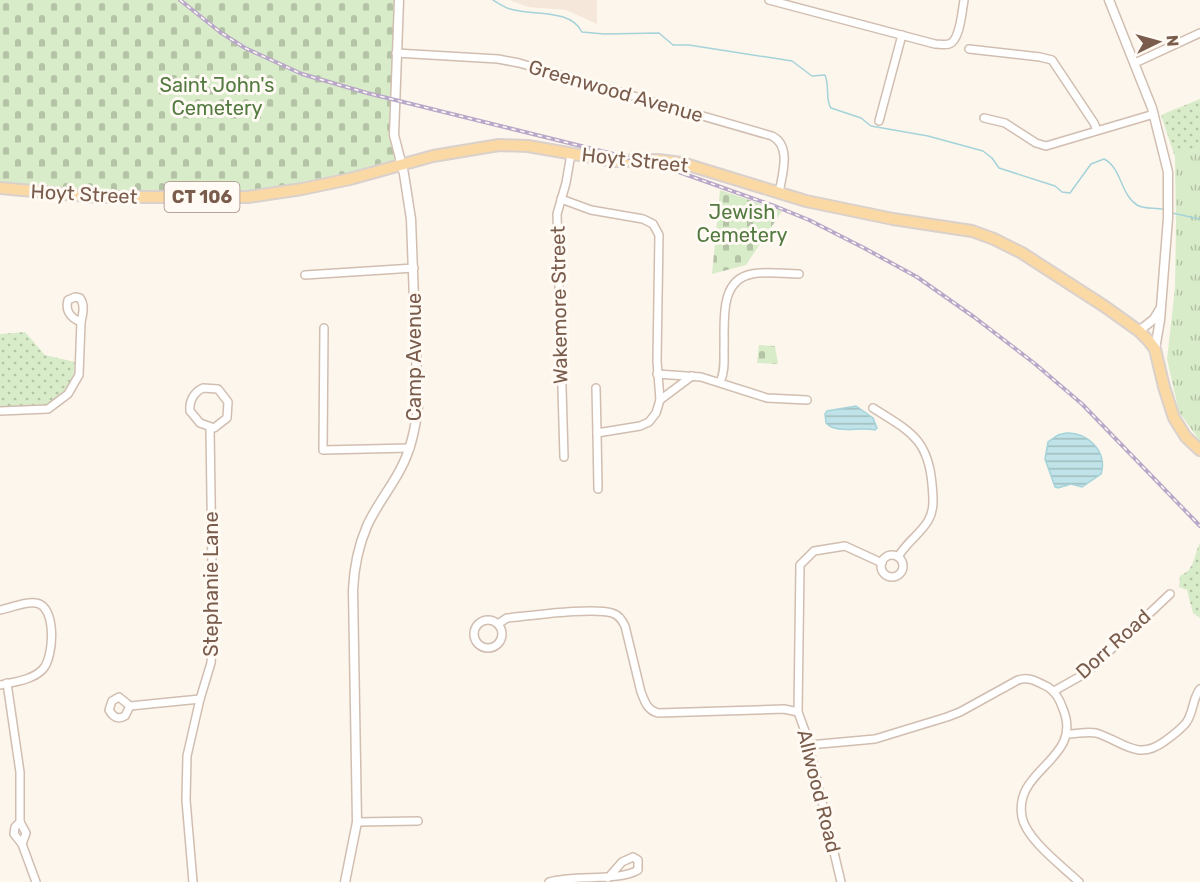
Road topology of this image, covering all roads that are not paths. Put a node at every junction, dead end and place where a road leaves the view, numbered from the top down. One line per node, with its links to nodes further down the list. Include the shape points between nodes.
1 (399, 0): 8 (street, Camp Avenue)
2 (769, 0): 6 (street)
3 (964, 0): 6 (street, via 957,37 951,44)
4 (1109, 0): 9 (street)
5 (1200, 33): 9 (street)
6 (902, 35): 12 (street)
7 (969, 49): 13 (street, via 1052,60)
8 (396, 53): 15 (street, Camp Avenue, via 394,135); 17 (street, Greenwood Avenue, via 519,63 768,134 783,147)
9 (1135, 63): 10 (street)
10 (1154, 114): 13 (street); 22 (street, via 1168,172 1169,208)
11 (984, 118): 13 (street, via 1005,123 1041,145)
12 (879, 121)
13 (1097, 130)
14 (571, 154): 15 (main road, Hoyt Street / CT 106, via 528,146 492,145); 17 (main road, Hoyt Street / CT 106, via 614,161 682,163); 18 (street, Wakemore Street)
15 (400, 164): 16 (main road, Hoyt Street / CT 106, via 340,181 248,197 98,197); 19 (street, Camp Avenue, via 411,219)
16 (0, 188)
17 (779, 193): 25 (main road, Hoyt Street / CT 106, via 994,239 1022,252)
18 (561, 199): 27 (street, via 591,210 643,219 657,228); 39 (street, Wakemore Street, via 557,222)
19 (414, 268): 21 (street); 37 (street, Camp Avenue, via 417,407)
20 (799, 274): 29 (street, via 752,273 732,286 726,302 724,371)
21 (306, 275)
22 (1160, 309): 25 (street); 26 (street)
23 (81, 321): 34 (street, via 79,375 68,394 48,409)
24 (324, 328): 37 (street, via 323,450)
25 (1139, 331): 26 (main road, Hoyt Street / CT 106)
26 (1155, 349): 38 (main road, Hoyt Street / CT 106, via 1174,417)
27 (657, 374): 28 (street); 31 (street)
28 (692, 376): 29 (street); 31 (street)
29 (720, 382): 32 (street, via 767,398)
30 (596, 388): 36 (street)
31 (660, 400): 36 (street, via 649,422)
32 (807, 400)
33 (873, 408): 41 (street, via 916,437 928,457 931,472 931,514)
34 (0, 411)
35 (210, 428): 35 (street, via 197,421 190,411 192,398 203,388 218,389 229,407 224,422); 49 (street, Stephanie Lane, via 213,636 211,663)
36 (597, 433): 40 (street)
37 (410, 448): 56 (street, Camp Avenue, via 366,527 354,568)
38 (1200, 450)
39 (564, 457)
40 (598, 489)
41 (898, 557): 42 (street, via 889,556); 42 (street, via 903,568 895,576 885,573)
42 (882, 563): 51 (street, via 845,546 814,551 800,566)
43 (1170, 594): 48 (street, Dorr Road, via 1086,673)
44 (0, 610): 46 (street, via 38,603 46,608 51,632 48,662 42,670 32,677)
45 (498, 624): 45 (street, Allwood Road, via 484,620 476,626 473,634 479,646 487,649 499,644 502,636); 51 (street, Allwood Road, via 507,618 611,613 625,626 645,702 653,711)
46 (4, 684): 55 (street, via 20,771)
47 (1200, 689): 52 (street, via 1186,723 1152,750 1133,749 1087,732)
48 (1054, 691): 52 (street, via 1066,714); 53 (street, via 1023,678 947,717 875,739)
49 (200, 699): 50 (street); 60 (street, Stephanie Lane, via 187,756 186,800)
50 (130, 706)
51 (798, 712): 53 (street, Allwood Road)
52 (1068, 735): 64 (street, via 1026,788 1022,818 1037,842)
53 (809, 745): 63 (street, Allwood Road)
54 (418, 821): 56 (street)
55 (20, 822): 57 (street, via 26,833); 57 (street, via 14,831)
56 (357, 822): 61 (street, Camp Avenue)
57 (22, 844): 59 (street)
58 (608, 878): 62 (street)
59 (36, 882)
60 (193, 882)
61 (345, 882)
62 (549, 882)
63 (841, 882)
64 (1079, 882)

